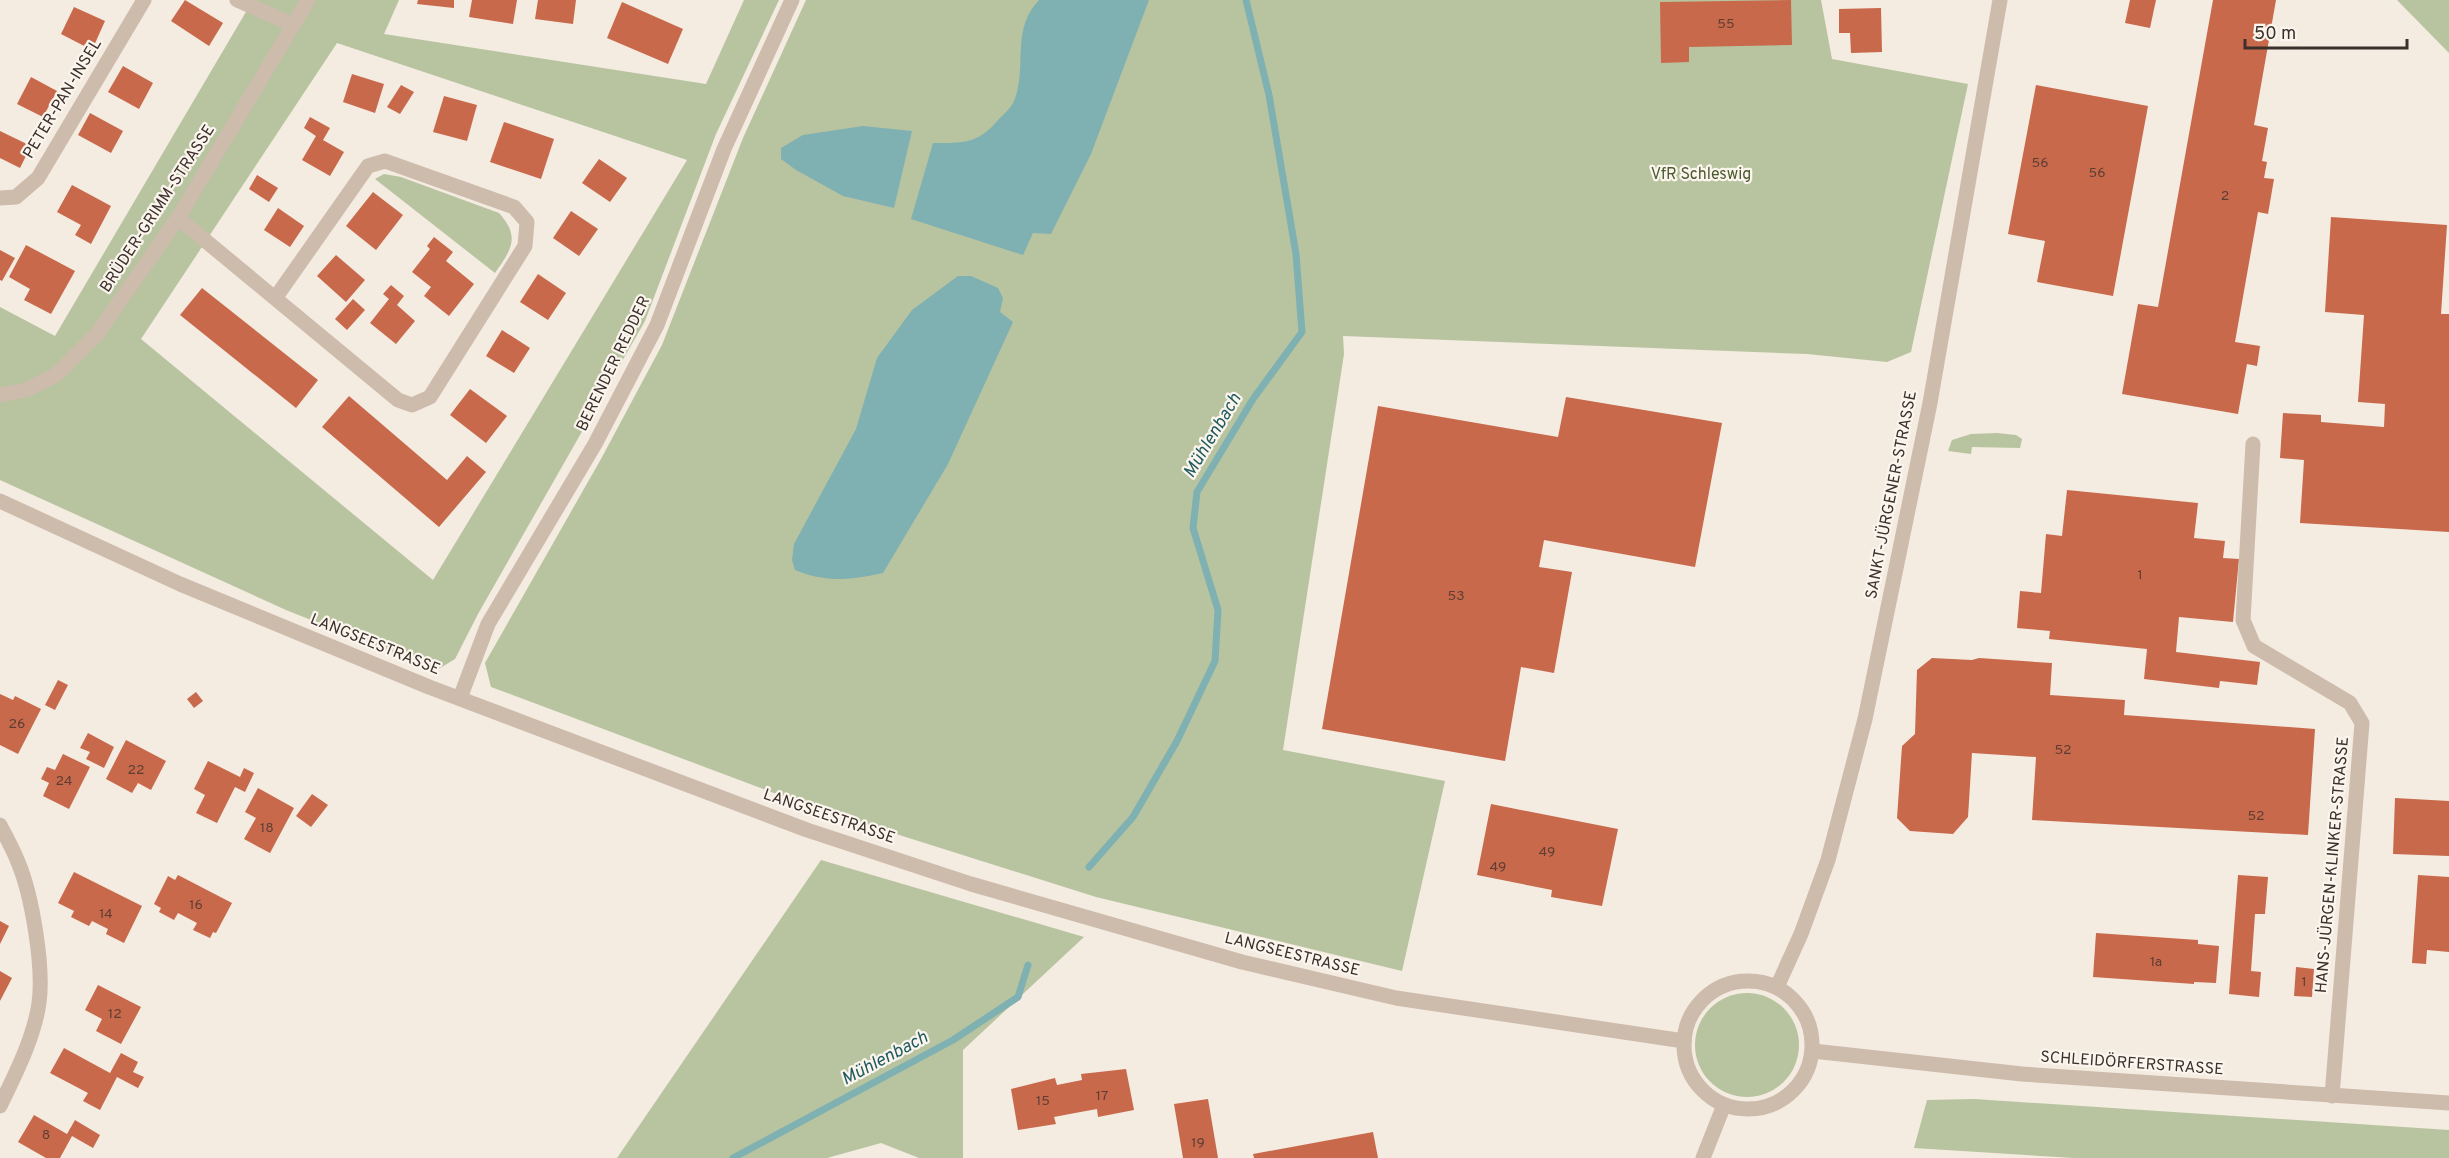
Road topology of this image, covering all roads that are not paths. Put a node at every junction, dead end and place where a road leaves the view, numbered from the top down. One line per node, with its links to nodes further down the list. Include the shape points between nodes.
1 (144, 0): 7 (street, PETER-PAN-INSEL, via 38,178 16,198)
2 (237, 0): 6 (street)
3 (308, 0): 6 (street, BRÜDER-GRIMM-STRASSE)
4 (792, 0): 13 (street, BERENDER REDDER, via 724,149 657,325 595,444 488,624)
5 (2000, 0): 15 (street, SANKT-JÜRGENER-STRASSE, via 1930,403 1865,719 1828,860)
6 (294, 25): 8 (street, BRÜDER-GRIMM-STRASSE)
7 (0, 198)
8 (178, 218): 9 (street); 10 (street, BRÜDER-GRIMM-STRASSE, via 97,334 56,375 26,390)
9 (276, 297): 9 (street, via 398,400 412,405 430,396 525,246 527,222 514,207 385,161 376,163 369,166)
10 (0, 395)
11 (2253, 444): 18 (street, HANS-JÜRGEN-KLINKER-STRASSE, via 2243,620 2254,646 2350,703 2362,723)
12 (0, 501): 13 (street, LANGSEESTRASSE, via 180,584)
13 (460, 699): 16 (street, LANGSEESTRASSE, via 807,830 1098,923 1396,998)
14 (0, 825): 21 (street, via 19,864 31,906 39,1002)
15 (1777, 987): 16 (street, via 1757,980 1736,981 1716,989 1688,1020); 17 (street, via 1793,998 1805,1014 1812,1032)
16 (1684, 1041): 20 (street, via 1686,1062 1694,1080)
17 (1813, 1051): 18 (street, SCHLEIDÖRFERSTRASSE, via 2022,1074); 20 (street, via 1798,1087 1783,1100 1745,1110)
18 (2332, 1096): 19 (street, SCHLEIDÖRFERSTRASSE)
19 (2449, 1103)
20 (1724, 1105): 22 (street)
21 (0, 1106)
22 (1703, 1158)

